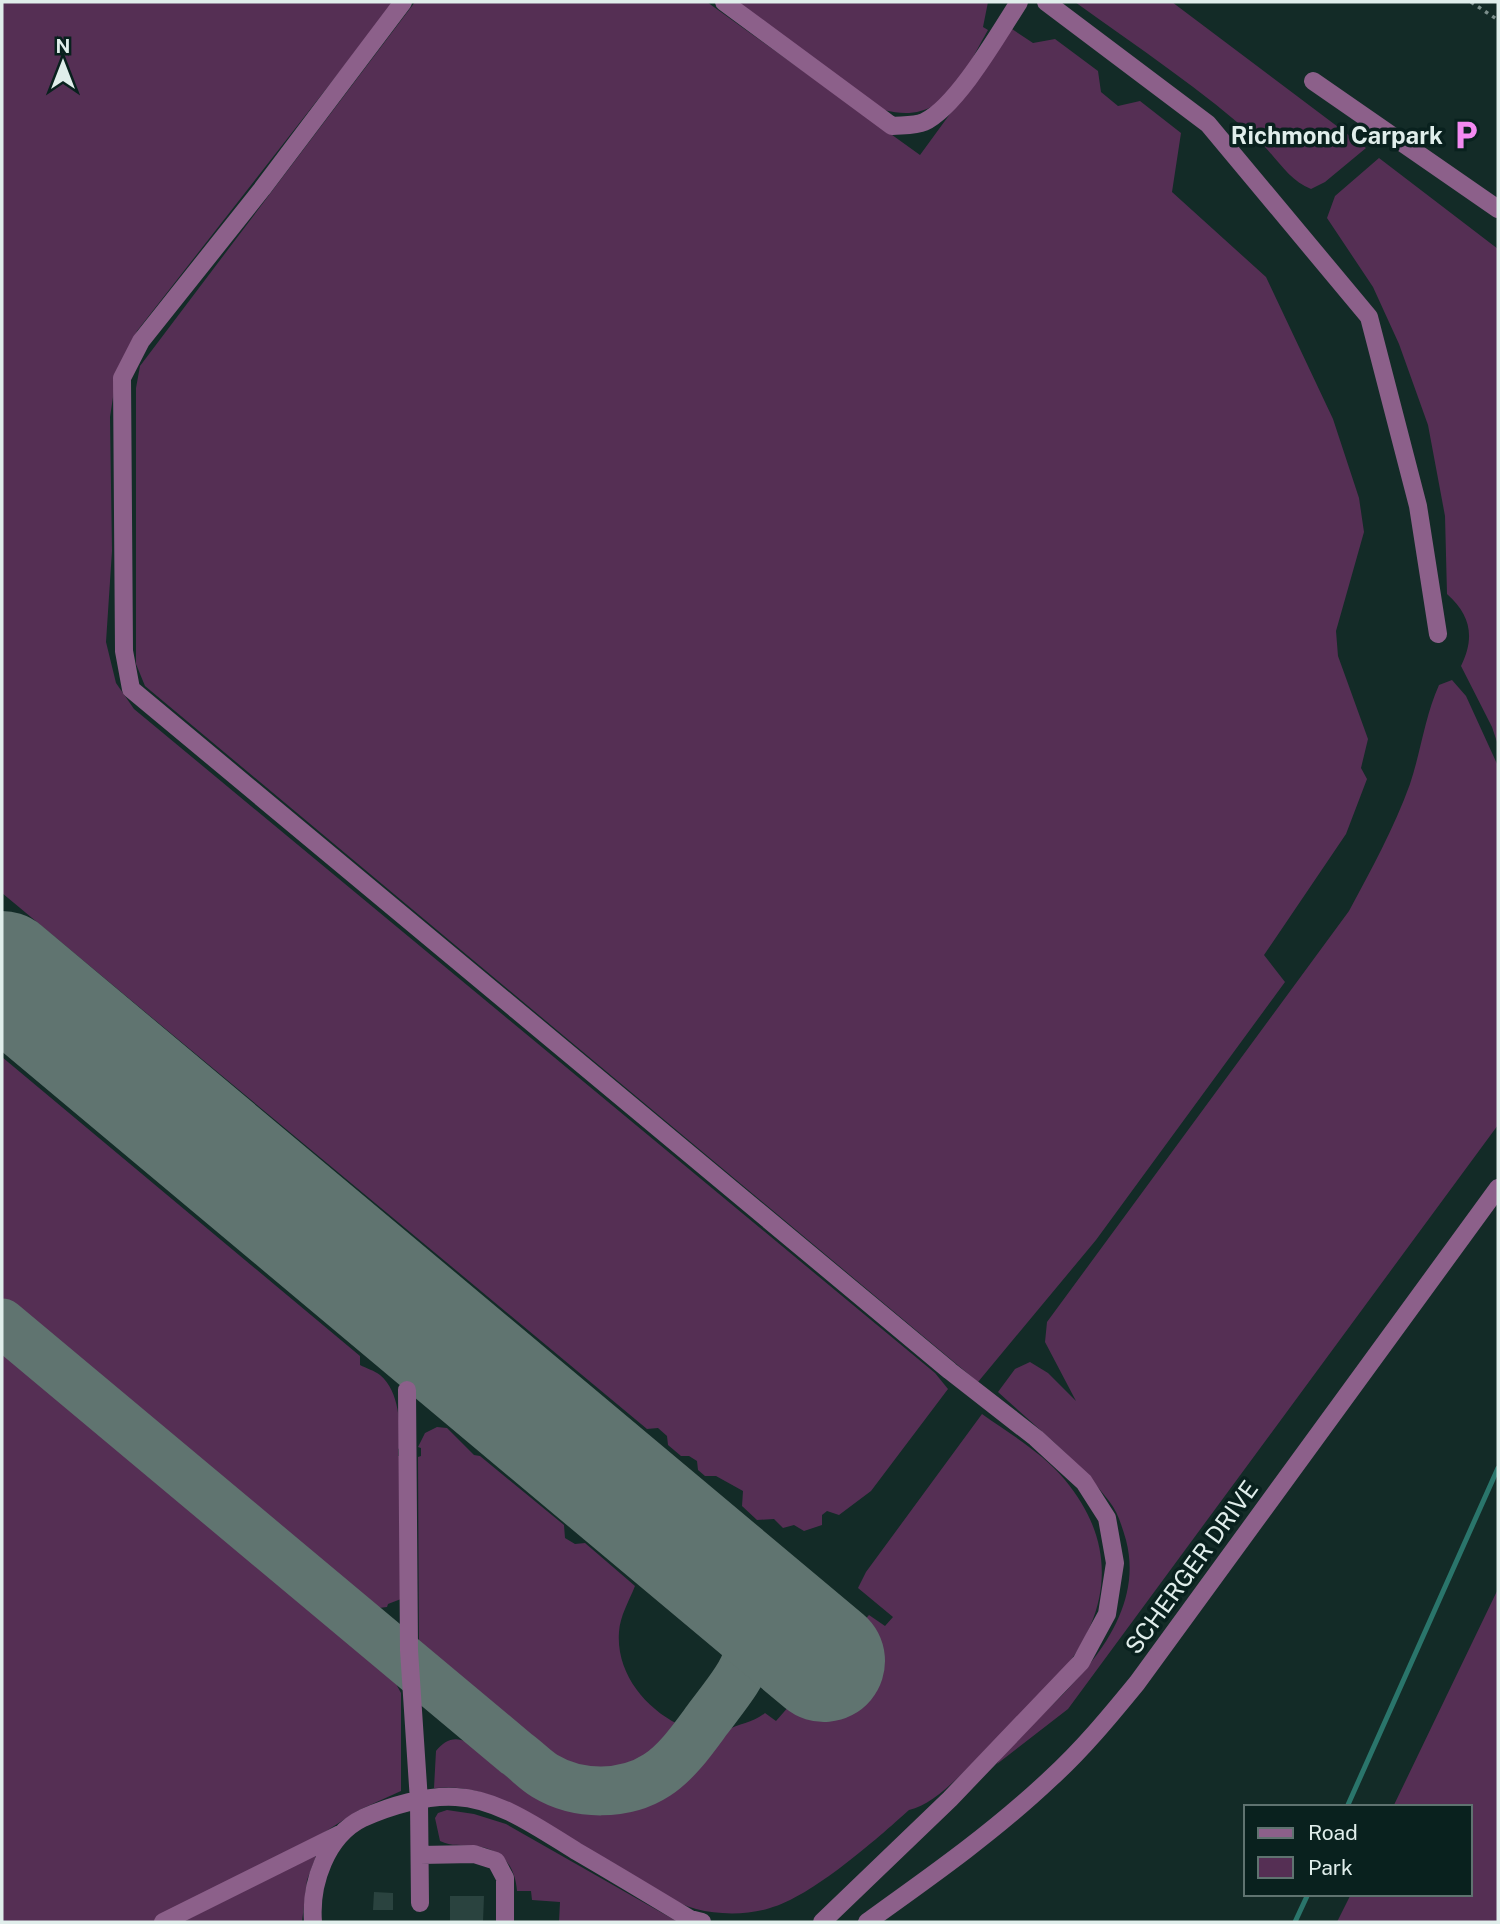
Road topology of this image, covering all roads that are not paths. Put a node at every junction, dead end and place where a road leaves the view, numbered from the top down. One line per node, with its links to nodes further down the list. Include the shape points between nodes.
1 (403, 2): 18 (street, via 141,341 122,378 124,652 131,689 1035,1438 1084,1482 1107,1518 1115,1563 1107,1614 1081,1662 950,1799)
2 (724, 2): 3 (street, via 892,126 923,123 941,111)
3 (1019, 2)
4 (1046, 2): 7 (street, via 1208,124 1369,317 1418,506)
5 (1313, 80): 6 (street)
6 (1498, 209)
7 (1438, 634)
8 (1498, 1188): 19 (street, SCHERGER DRIVE, via 1137,1683 1095,1733 998,1825)
9 (407, 1390): 10 (street, via 409,1650)
10 (419, 1801): 11 (street, via 376,1812); 12 (street); 17 (street, via 454,1796 497,1807)
11 (343, 1832): 14 (street); 15 (street, via 317,1878)
12 (419, 1855): 13 (street); 16 (street, via 474,1854 496,1861 505,1878)
13 (420, 1903)
14 (163, 1922)
15 (313, 1922)
16 (505, 1922)
17 (702, 1922)
18 (822, 1922)
19 (867, 1922)

